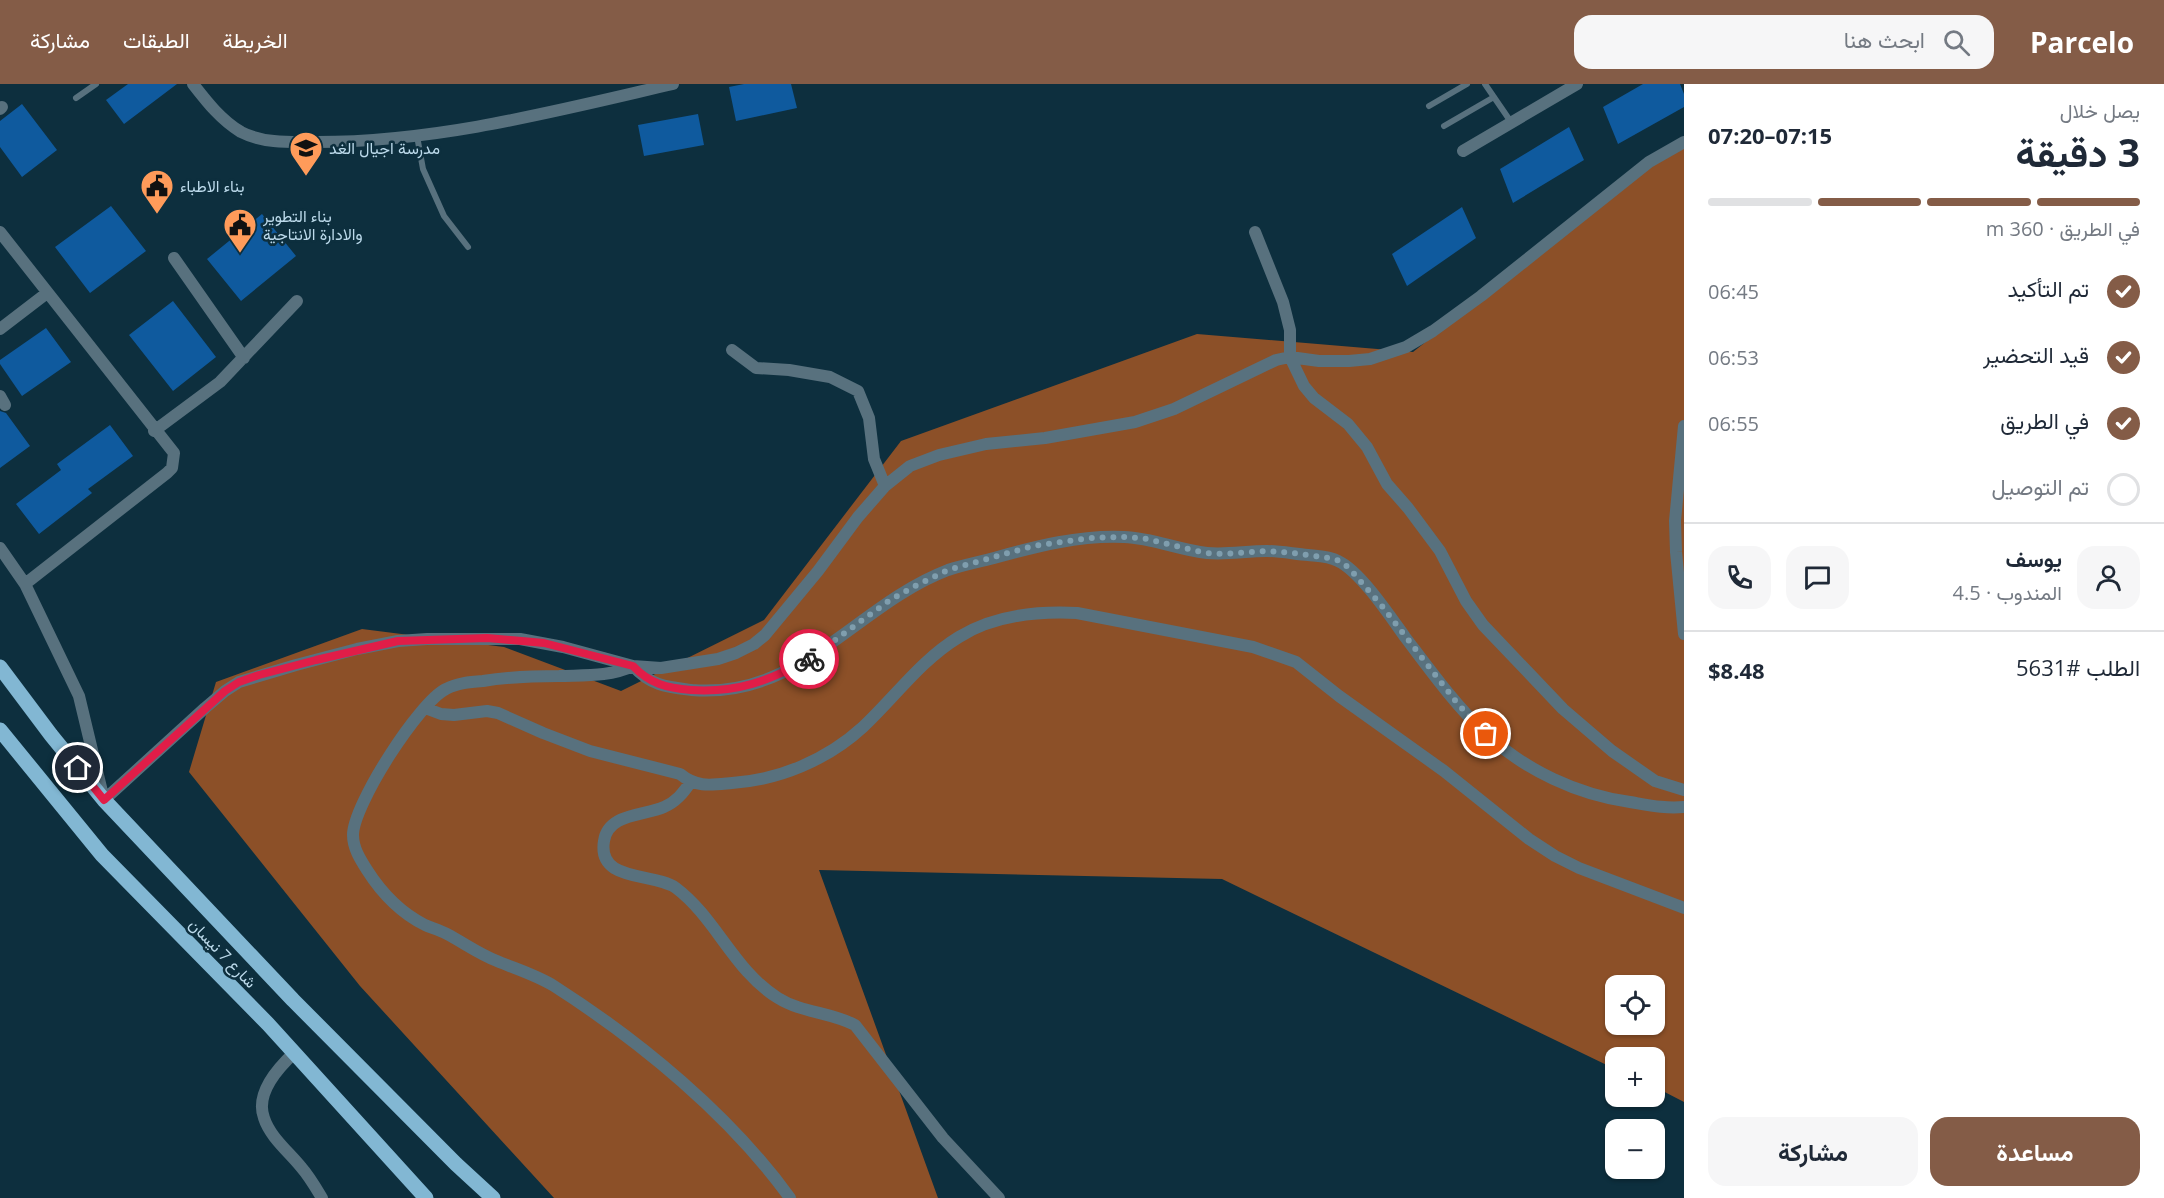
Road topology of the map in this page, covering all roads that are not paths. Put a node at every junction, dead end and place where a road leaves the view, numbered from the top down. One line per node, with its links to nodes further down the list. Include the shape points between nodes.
1 (96, 84): 8 (lane)
2 (193, 84): 12 (street, via 213,110 242,132 277,142 353,142)
3 (673, 84): 12 (street, via 517,120)
4 (1467, 84): 9 (lane)
5 (1485, 84): 7 (lane)
6 (1577, 84): 10 (street)
7 (1494, 97): 10 (lane); 11 (lane)
8 (76, 98)
9 (1429, 106)
10 (1511, 122): 14 (street)
11 (1444, 126)
12 (417, 136): 17 (lane, via 423,169 444,216)
13 (1684, 142): 23 (street, via 1649,162 1481,296 1406,347 1370,359 1349,361)
14 (1463, 151)
15 (0, 232): 19 (street)
16 (1255, 232): 23 (street, via 1283,302 1290,330)
17 (468, 247)
18 (174, 258): 24 (street)
19 (47, 293): 21 (street); 26 (street)
20 (297, 301): 24 (street)
21 (0, 330)
22 (732, 350): 27 (street, via 756,368 830,377 858,391 869,418 874,459)
23 (1290, 357): 27 (street, via 1257,367 1135,422 986,444 922,459); 36 (street, via 1314,398 1348,424 1367,447 1387,484 1440,551 1483,626 1563,709 1612,751 1655,781)
24 (244, 358): 26 (street, via 205,394)
25 (1684, 426): 30 (street, via 1675,520)
26 (154, 431): 29 (street, via 174,453 172,468)
27 (885, 486): 31 (street, via 775,625 754,644 718,659 693,664)
28 (0, 548): 29 (street, شارع 7 نيسان)
29 (25, 584): 37 (street, شارع 7 نيسان, via 79,696)
30 (1684, 634)
31 (633, 666): 33 (street, via 598,675 500,678 461,684 434,696); 37 (street, via 544,643 487,638 398,641 316,660 259,675 225,691); 38 (street, via 657,685 680,689 731,690 757,683 810,658 890,600 948,570 1065,541 1142,538 1205,553 1267,551 1329,558 1340,561 1363,584 1457,703 1511,754 1539,771 1607,799)
32 (0, 667): 37 (main road, شارع 7 نيسان)
33 (425, 708): 35 (street, via 453,715 498,713 590,751 680,774); 44 (street, via 403,734 355,822 355,850 368,871 405,912 488,957 552,985 627,1038 700,1097 759,1158)
34 (0, 730): 40 (main road, شارع 7 نيسان, via 102,855)
35 (690, 783): 39 (street, via 741,783 785,774 841,744 960,636 1023,615 1077,613 1253,647 1296,662 1555,855); 45 (street, via 673,802 631,815 608,829 603,850 609,862 618,871 661,881 681,892 751,975 778,998 855,1025 943,1138)
36 (1684, 790)
37 (104, 800): 43 (main road, شارع 7 نيسان, via 293,1000)
38 (1684, 807)
39 (1684, 908)
40 (294, 1053): 41 (street, via 279,1068 264,1095 263,1117); 42 (main road, شارع 7 نيسان)
41 (322, 1198)
42 (426, 1198)
43 (493, 1198)
44 (790, 1198)
45 (999, 1198)

